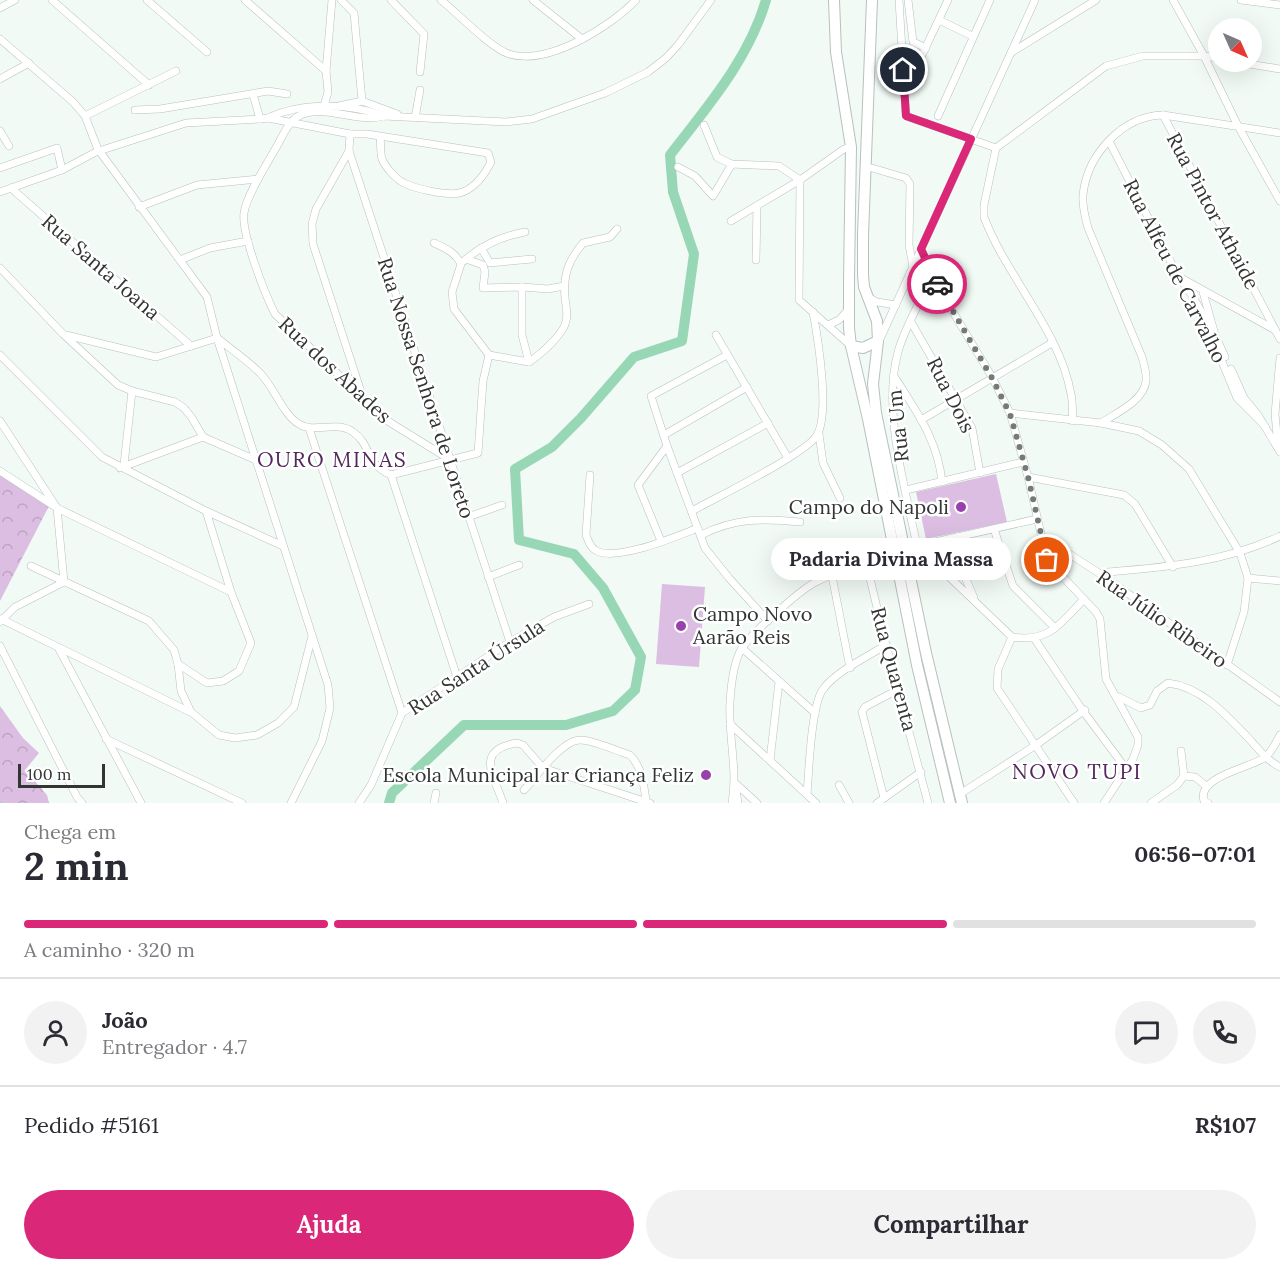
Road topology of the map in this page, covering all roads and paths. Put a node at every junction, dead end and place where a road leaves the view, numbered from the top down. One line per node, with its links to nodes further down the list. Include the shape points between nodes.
1 (15, 0): 23 (street)
2 (52, 0): 41 (street)
3 (147, 0): 29 (street)
4 (245, 0): 37 (street)
5 (332, 0): 37 (street)
6 (341, 0): 45 (street, via 354,13)
7 (391, 0): 38 (street, via 424,34)
8 (441, 0): 27 (street, via 508,54 531,57)
9 (533, 0): 27 (street)
10 (636, 0): 27 (street)
11 (711, 0): 53 (street, via 678,45 655,68 605,93 532,119 506,122)
12 (834, 0): 61 (highway, via 836,52)
13 (872, 0): 103 (highway, via 863,235 863,275)
14 (898, 0): 63 (street, via 906,116)
15 (908, 0): 28 (street, via 913,42)
16 (948, 0): 24 (street)
17 (990, 0): 25 (street)
18 (1035, 0): 30 (street)
19 (1096, 0): 30 (street)
20 (1173, 0): 31 (street)
21 (1241, 0): 22 (street)
22 (1280, 5)
23 (0, 8)
24 (939, 20): 25 (street); 28 (street)
25 (972, 36): 51 (street)
26 (0, 39): 33 (street)
27 (582, 39)
28 (926, 48): 39 (street)
29 (207, 52)
30 (1011, 52): 63 (street)
31 (1204, 56): 32 (street); 57 (street); 67 (street, via 1143,56 1106,66)
32 (1208, 57)
33 (29, 63): 40 (street); 49 (street)
34 (1262, 66): 35 (street)
35 (1280, 69)
36 (176, 71): 41 (street)
37 (326, 71): 46 (street, via 328,92)
38 (420, 72)
39 (913, 74)
40 (0, 79)
41 (148, 85): 49 (street)
42 (420, 90): 53 (street)
43 (253, 94): 44 (street); 48 (street); 54 (street)
44 (287, 94)
45 (362, 101): 47 (street); 53 (street)
46 (324, 106): 47 (street); 54 (street)
47 (335, 107): 50 (street)
48 (135, 110)
49 (85, 116): 68 (street)
50 (384, 116): 53 (street); 55 (street, via 374,119 325,111 304,113)
51 (938, 116)
52 (1162, 116): 57 (street); 64 (street, via 1137,119); 111 (street, Rua Pintor Athaide)
53 (412, 117)
54 (264, 119): 55 (street); 68 (street, via 186,123)
55 (290, 123): 60 (street); 76 (street, Rua dos Abades)
56 (704, 125): 71 (street, via 717,157)
57 (1238, 126): 59 (street); 80 (street)
58 (0, 131): 65 (street)
59 (1280, 133)
60 (350, 134): 62 (street); 69 (street, Rua Nossa Senhora de Loreto)
61 (849, 134): 66 (highway); 70 (street)
62 (380, 136): 62 (street, via 382,160 391,171 402,182 428,190 461,193 473,186 490,162 488,153)
63 (971, 139): 67 (street); 91 (street)
64 (1109, 141): 98 (street, Rua Alfeu de Carvalho); 133 (street, via 1088,174 1083,212 1142,357 1146,384 1131,403)
65 (9, 146)
66 (851, 147): 70 (street); 105 (highway)
67 (996, 148): 114 (street, via 984,216)
68 (99, 150): 75 (street); 83 (street)
69 (349, 151): 126 (street, via 316,209 313,244); 142 (street, Rua Nossa Senhora de Loreto)
70 (837, 154): 77 (street)
71 (732, 164): 72 (street, via 713,196 695,176); 77 (street, via 779,166)
72 (678, 167)
73 (0, 168): 75 (street, via 57,148)
74 (872, 168): 89 (street, via 906,178 910,184)
75 (62, 170): 78 (street)
76 (258, 179): 83 (street, via 197,185); 87 (street, Rua dos Abades, via 244,213)
77 (800, 180): 82 (street); 106 (street, via 799,300)
78 (10, 188): 79 (street); 115 (street, Rua Santa Joana)
79 (0, 192)
80 (1278, 194): 81 (street)
81 (1280, 201)
82 (757, 206): 84 (street); 94 (street)
83 (139, 207): 93 (street)
84 (731, 221)
85 (617, 229): 100 (street, via 610,237 583,243 568,264)
86 (525, 232): 90 (street, via 507,235)
87 (248, 241): 93 (street, via 210,248); 126 (street, Rua dos Abades, via 274,314)
88 (434, 243): 95 (street)
89 (909, 245): 91 (street); 96 (street)
90 (481, 248): 92 (street, via 490,264); 95 (street)
91 (921, 249): 96 (street); 99 (street)
92 (532, 259)
93 (180, 260): 112 (street, via 207,297)
94 (756, 260)
95 (463, 261): 101 (street, via 483,265 483,288); 118 (street, via 452,292 454,309)
96 (913, 267): 104 (street)
97 (0, 268): 109 (street)
98 (1178, 276): 102 (street); 134 (street, Rua Alfeu de Carvalho, via 1200,311 1237,398)
99 (932, 277): 107 (street, Rua Um); 123 (street)
100 (564, 286): 101 (street); 121 (street, via 566,322 561,333)
101 (522, 287): 121 (street, via 522,335)
102 (1203, 292): 111 (street); 134 (street, Rua Alfeu de Carvalho, via 1215,335 1245,398)
103 (868, 297): 104 (street); 113 (highway, via 877,321)
104 (896, 304): 113 (street)
105 (849, 309): 108 (street, via 839,321); 116 (highway)
106 (813, 312): 108 (street); 136 (street, via 821,364)
107 (911, 322): 122 (street, Rua Um, via 898,350); 127 (street, Rua Dois)
108 (828, 325): 116 (street)
109 (63, 334): 115 (street, via 156,357); 125 (street, via 118,385)
110 (716, 334): 119 (street)
111 (1278, 334)
112 (217, 338): 115 (street); 135 (street, via 260,372 287,414); 143 (street)
113 (878, 341): 116 (highway, via 863,348); 171 (highway, via 873,384 876,413)
114 (1052, 343): 123 (street); 131 (street, via 1072,394)
115 (191, 346)
116 (851, 346): 171 (highway)
117 (0, 355): 145 (street, via 102,457)
118 (489, 355): 121 (street); 142 (street, via 483,381 478,453)
119 (727, 355): 124 (street); 137 (street, via 651,396)
120 (1280, 358): 140 (street, via 1275,414)
121 (529, 362)
122 (894, 375): 129 (street); 153 (street, Rua Um, via 893,419)
123 (992, 378): 127 (street); 128 (street)
124 (747, 387): 132 (street); 137 (street)
125 (132, 391): 138 (street, via 175,402 184,408); 145 (street)
126 (363, 397): 142 (street, Rua dos Abades, via 386,420)
127 (957, 400): 129 (street); 148 (street, Rua Dois, via 972,428)
128 (1010, 414): 131 (street); 144 (street)
129 (921, 420): 152 (street, via 940,462)
130 (0, 421): 156 (street)
131 (1073, 421): 133 (street)
132 (768, 423): 141 (street); 147 (street)
133 (1101, 423): 170 (street, via 1138,431 1178,458 1189,469)
134 (1265, 426): 140 (street, Rua Alfeu de Carvalho)
135 (309, 428): 149 (street, via 344,427 353,432 373,463); 207 (street)
136 (819, 434): 141 (street); 154 (street, via 823,464)
137 (664, 435): 139 (street)
138 (203, 437): 143 (street); 145 (street)
139 (667, 446): 147 (street); 166 (street, via 638,485)
140 (1279, 450)
141 (788, 458): 158 (street)
142 (449, 459): 149 (street); 159 (street, Rua Nossa Senhora de Loreto)
143 (256, 460): 168 (street)
144 (1023, 462): 148 (street); 151 (street)
145 (122, 467): 157 (street)
146 (0, 471): 156 (street)
147 (677, 473): 158 (street)
148 (980, 473): 152 (street)
149 (391, 475): 200 (street)
150 (590, 475): 166 (street, via 586,535 595,550 636,551)
151 (1028, 477): 160 (street); 175 (street, via 1124,495 1135,504)
152 (942, 482): 153 (street)
153 (906, 490): 169 (street, Rua Um)
154 (840, 498)
155 (502, 505): 159 (street)
156 (57, 508): 181 (street); 182 (street)
157 (206, 511): 168 (street); 182 (street)
158 (692, 511): 163 (street)
159 (468, 517): 178 (street, Rua Nossa Senhora de Loreto)
160 (1037, 519): 162 (street); 167 (street)
161 (800, 522): 163 (street, via 737,521)
162 (994, 529): 165 (street); 188 (street, via 1013,586)
163 (699, 531): 166 (street); 187 (street, via 705,548)
164 (1280, 536): 170 (street)
165 (957, 537): 169 (street); 184 (street, via 965,577)
166 (662, 541)
167 (1043, 542): 176 (street, Rua Júlio Ribeiro, via 1049,541); 183 (street, via 1047,560)
168 (283, 546): 189 (street)
169 (917, 546): 184 (street)
170 (1240, 553): 175 (street); 179 (street)
171 (901, 559): 174 (street); 228 (highway); 245 (highway, via 917,665)
172 (519, 565): 178 (street)
173 (31, 566): 181 (street)
174 (867, 566): 177 (street); 193 (street, Rua Quarenta)
175 (1173, 567): 176 (street)
176 (1102, 575): 198 (street, Rua Júlio Ribeiro)
177 (832, 576): 187 (street, via 813,584); 199 (street)
178 (488, 577): 192 (street, Rua Nossa Senhora de Loreto)
179 (1248, 578): 180 (street); 198 (street, via 1244,612)
180 (1280, 581)
181 (64, 582): 186 (street, via 15,607); 197 (street, via 149,621 174,650)
182 (231, 592): 197 (street, via 251,642 239,671 223,681 207,683)
183 (1084, 599): 188 (street); 203 (street, via 1100,619 1103,666)
184 (977, 603): 190 (street)
185 (589, 604): 192 (street, Rua Santa Úrsula, via 554,617)
186 (1, 620): 195 (street)
187 (768, 621): 196 (street)
188 (1055, 628): 191 (street)
189 (312, 636): 206 (street, via 294,707 278,723 257,735 235,738 219,735); 234 (street, via 328,684 330,708 322,741)
190 (1012, 637): 191 (street); 212 (street, via 1000,661 997,688)
191 (1034, 639): 205 (street)
192 (510, 642): 200 (street, Rua Santa Úrsula)
193 (886, 645): 199 (street); 202 (street, Rua Quarenta)
194 (0, 646): 231 (street)
195 (59, 648): 206 (street); 211 (street)
196 (742, 648): 201 (street); 209 (street, via 730,701)
197 (178, 664): 206 (street, via 181,691)
198 (1227, 665): 204 (street, Rua Júlio Ribeiro)
199 (850, 668): 208 (street, via 821,690)
200 (457, 677): 207 (street, Rua Santa Úrsula)
201 (779, 682): 208 (street); 215 (street)
202 (898, 689): 219 (street, Rua Quarenta); 227 (street, via 862,712)
203 (1113, 692): 214 (street, via 1141,708 1150,705 1157,691 1168,683 1197,693 1211,702); 216 (street, via 1138,737 1136,752)
204 (1280, 702)
205 (1084, 711): 212 (street); 216 (street)
206 (191, 712)
207 (402, 713): 235 (street, Rua Santa Úrsula, via 371,785)
208 (815, 713): 226 (street)
209 (730, 724): 215 (street); 221 (street)
210 (1280, 735): 214 (street)
211 (106, 739): 232 (street); 233 (street)
212 (1035, 745): 228 (street); 246 (street)
213 (1181, 751): 220 (street)
214 (1266, 758): 217 (street); 223 (street)
215 (770, 760): 226 (street)
216 (1124, 766): 247 (street)
217 (1280, 767)
218 (543, 768): 224 (street); 229 (street); 229 (street, via 566,745 579,740 607,747 636,761); 237 (street, via 518,742 494,753 489,768)
219 (921, 772): 227 (street); 244 (street, Rua Quarenta)
220 (1184, 776): 223 (street, via 1195,777); 248 (street)
221 (735, 783): 238 (street); 239 (street); 240 (street)
222 (839, 785): 242 (street)
223 (1206, 786): 230 (street, via 1202,793)
224 (524, 790)
225 (436, 794): 236 (street)
226 (807, 794): 241 (street)
227 (884, 798): 243 (street)
228 (961, 798)
229 (648, 802)
230 (1206, 802)
231 (82, 803)
232 (141, 803)
233 (242, 803)
234 (291, 803)
235 (359, 803)
236 (434, 803)
237 (503, 803)
238 (732, 803)
239 (738, 803)
240 (758, 803)
241 (816, 803)
242 (849, 803)
243 (877, 803)
244 (928, 803)
245 (950, 803)
246 (1074, 803)
247 (1104, 803)
248 (1151, 803)

